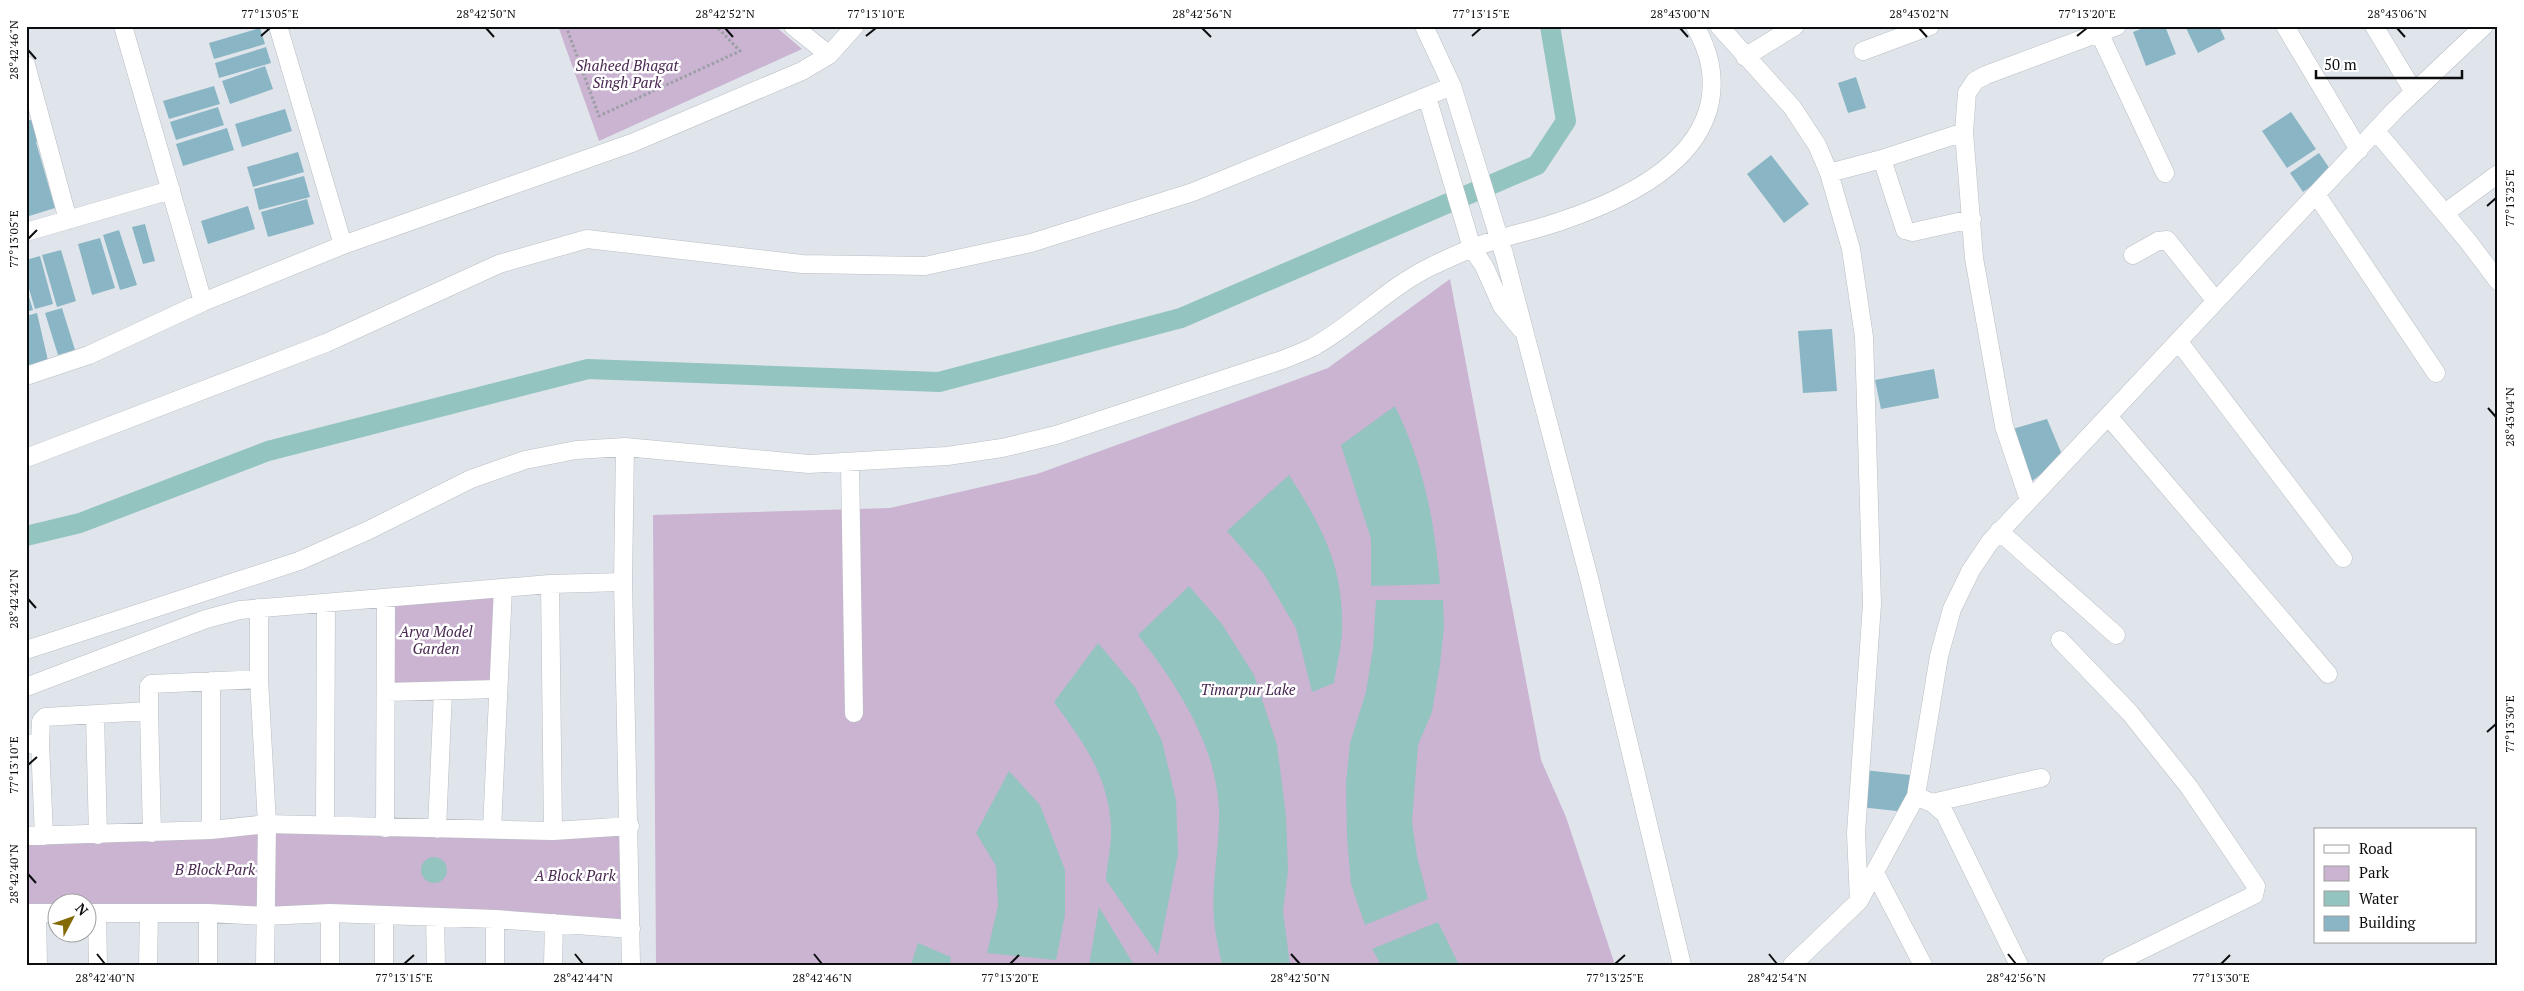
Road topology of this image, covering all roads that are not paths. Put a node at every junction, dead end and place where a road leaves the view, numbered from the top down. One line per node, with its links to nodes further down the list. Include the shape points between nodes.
1 (123, 26): 29 (street)
2 (278, 26): 37 (street)
3 (794, 26): 16 (street)
4 (855, 26): 16 (street)
5 (1424, 26): 19 (street)
6 (1695, 26): 35 (street, via 1712,66 1712,91 1706,118 1692,142 1669,166 1636,188 1564,220)
7 (1719, 26): 17 (street)
8 (1795, 26): 17 (street)
9 (1930, 26): 15 (street)
10 (2117, 26): 14 (street)
11 (2285, 26): 24 (street)
12 (2374, 26): 20 (street)
13 (2484, 26): 20 (street)
14 (2098, 30): 23 (street, via 1975,81 1967,93); 27 (street)
15 (1863, 51)
16 (829, 55): 37 (street, via 802,72 632,142)
17 (1745, 56): 26 (street, via 1792,107 1817,145)
18 (26, 65): 33 (street)
19 (1452, 86): 21 (street); 35 (street)
20 (2414, 92): 22 (street)
21 (1427, 97): 36 (street); 48 (street, via 1193,192 1031,242 926,266 802,264 587,240 499,264 326,343)
22 (2376, 131): 24 (street); 31 (street)
23 (1964, 132): 25 (street); 32 (street)
24 (2359, 150): 30 (street)
25 (1882, 159): 26 (street); 32 (street, via 1905,230 1912,232)
26 (1829, 173): 88 (street, via 1851,249 1864,337 1872,604 1856,833)
27 (2165, 173)
28 (2498, 174): 31 (street)
29 (171, 190): 33 (street); 41 (street)
30 (2316, 194): 40 (street); 44 (street)
31 (2445, 213): 39 (street)
32 (1972, 219): 50 (street, via 1974,258 2004,426)
33 (68, 220): 34 (street)
34 (26, 232)
35 (1500, 239): 36 (street); 42 (street)
36 (1470, 240): 42 (street, via 1502,306); 49 (street, via 1402,283 1313,347 1282,360 1065,432 1002,448 948,456)
37 (342, 245): 41 (street)
38 (2133, 255): 40 (street, via 2158,241 2167,240)
39 (2498, 281)
40 (2216, 301): 43 (street)
41 (203, 302): 45 (street, via 89,355)
42 (1525, 334): 113 (street, via 1589,578)
43 (2179, 342): 46 (street); 52 (street)
44 (2436, 373)
45 (26, 376)
46 (2108, 416): 50 (street); 62 (street)
47 (625, 447): 49 (street, via 810,464); 53 (street); 61 (street, via 576,450 525,460 471,478 369,530 299,561)
48 (26, 458)
49 (850, 463): 70 (street)
50 (2029, 500): 51 (street)
51 (1999, 531): 59 (street); 74 (street, via 1971,570 1952,609 1939,656)
52 (2343, 558)
53 (623, 582): 54 (street); 78 (street)
54 (550, 584): 55 (street); 83 (street)
55 (503, 588): 56 (street); 66 (street)
56 (386, 598): 57 (street); 68 (street)
57 (326, 603): 58 (street); 77 (street)
58 (259, 608): 63 (street); 65 (street, via 206,619)
59 (2116, 635)
60 (2060, 640): 117 (street, via 2130,713 2190,787 2256,886 2254,895)
61 (26, 650)
62 (2328, 674)
63 (259, 679): 64 (street); 76 (street)
64 (211, 681): 69 (street, via 151,684); 81 (street)
65 (26, 687)
66 (498, 689): 67 (street); 82 (street)
67 (443, 691): 68 (street); 80 (street)
68 (386, 692): 79 (street)
69 (149, 711): 71 (street); 84 (street)
70 (854, 713)
71 (95, 715): 72 (street, via 43,718); 85 (street)
72 (33, 743): 86 (street)
73 (2041, 778): 75 (street)
74 (1916, 796): 75 (street); 87 (street)
75 (1932, 803): 116 (street, via 1945,814 1952,826)
76 (267, 824): 77 (street); 81 (street); 95 (street)
77 (325, 824): 79 (street)
78 (630, 826): 83 (street); 100 (street)
79 (385, 828): 80 (street)
80 (437, 829): 82 (street)
81 (211, 830): 84 (street)
82 (492, 830): 83 (street)
83 (553, 831)
84 (152, 833): 85 (street)
85 (98, 835): 86 (street)
86 (35, 836)
87 (1875, 873): 88 (street); 115 (street)
88 (1859, 901): 114 (street)
89 (32, 913): 90 (street); 102 (street)
90 (48, 913)
91 (98, 913): 92 (street)
92 (148, 913): 93 (street); 104 (street)
93 (208, 913): 95 (street); 105 (street)
94 (330, 913): 95 (street); 96 (street); 107 (street)
95 (266, 916): 106 (street)
96 (384, 916): 97 (street); 108 (street)
97 (436, 918): 98 (street); 109 (street)
98 (495, 919): 99 (street); 110 (street)
99 (554, 923): 100 (street); 111 (street)
100 (631, 929): 112 (street)
101 (96, 944): 103 (street)
102 (38, 965)
103 (98, 965)
104 (148, 965)
105 (208, 965)
106 (265, 965)
107 (330, 965)
108 (384, 965)
109 (436, 965)
110 (495, 965)
111 (553, 965)
112 (631, 965)
113 (1682, 965)
114 (1792, 965)
115 (1923, 965)
116 (2019, 965)
117 (2111, 965)

